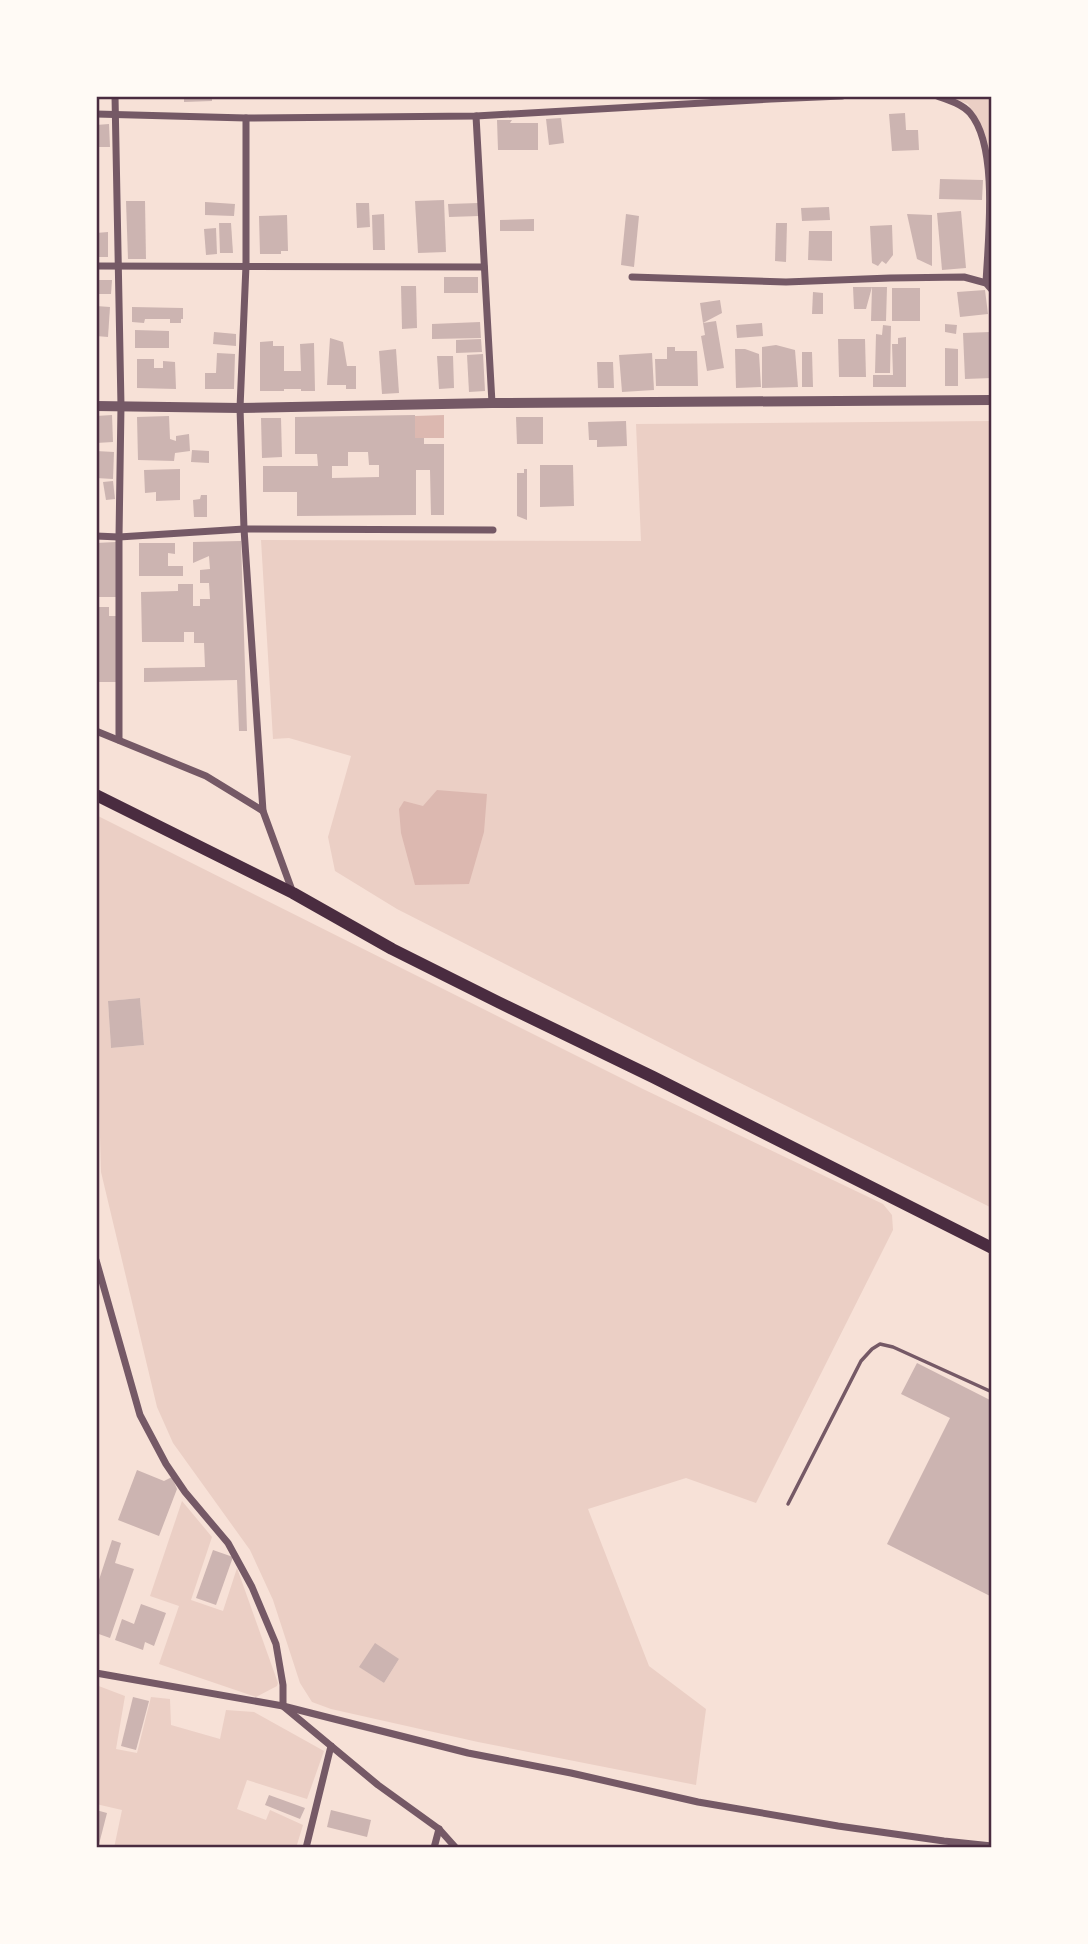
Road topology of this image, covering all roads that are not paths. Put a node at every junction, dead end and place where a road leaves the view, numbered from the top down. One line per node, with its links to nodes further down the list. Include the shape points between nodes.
1 (116, 96): 5 (street)
2 (842, 96): 6 (street)
3 (937, 96): 8 (street, via 970,113 984,143)
4 (96, 114): 5 (street)
5 (115, 114): 7 (street); 11 (street)
6 (476, 116): 7 (street); 12 (street)
7 (246, 118): 9 (street)
8 (990, 240): 14 (street)
9 (246, 265): 11 (street); 12 (street); 20 (street)
10 (96, 266): 11 (street)
11 (118, 266): 19 (street)
12 (484, 267): 17 (street)
13 (632, 277): 14 (street, via 786,282 964,277)
14 (989, 282): 15 (street)
15 (992, 290)
16 (992, 400): 17 (street)
17 (492, 403): 20 (street)
18 (96, 406): 19 (street)
19 (121, 406): 20 (street); 24 (street)
20 (240, 408): 21 (street)
21 (244, 528): 22 (street); 24 (street); 28 (street)
22 (493, 530)
23 (96, 536): 24 (street)
24 (119, 537): 26 (street)
25 (96, 732): 26 (street)
26 (119, 740): 28 (street, via 206,776)
27 (96, 794): 29 (highway)
28 (263, 811): 29 (street)
29 (293, 893): 30 (highway, via 392,949)
30 (992, 1248)
31 (96, 1260): 35 (street, via 140,1415 166,1464 228,1543 252,1587 276,1644)
32 (992, 1392): 33 (lane, via 880,1344 861,1361)
33 (788, 1504)
34 (96, 1673): 35 (street)
35 (283, 1706): 36 (street); 38 (street, via 468,1753 698,1802)
36 (331, 1746): 37 (street); 39 (street)
37 (439, 1829): 40 (street); 41 (street)
38 (992, 1846)
39 (306, 1848)
40 (434, 1848)
41 (456, 1848)

